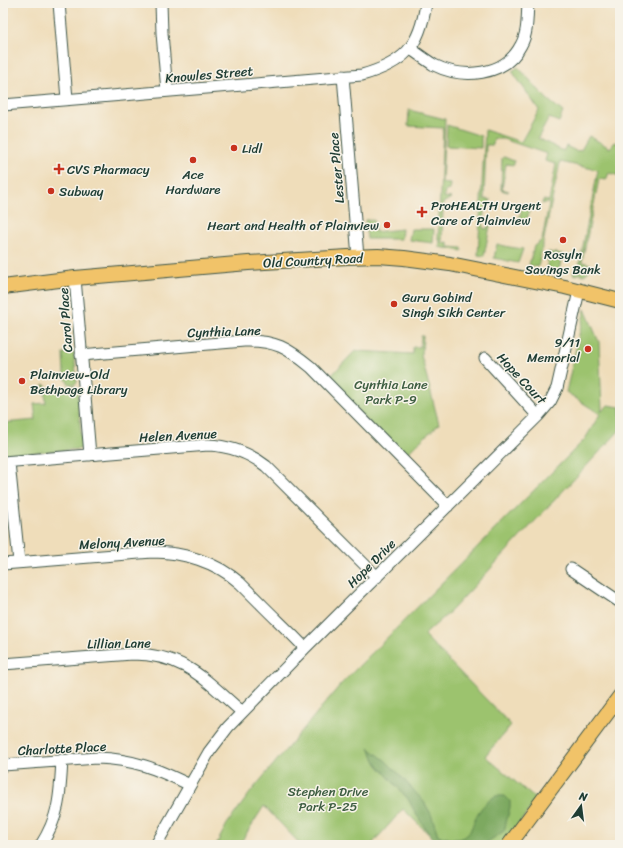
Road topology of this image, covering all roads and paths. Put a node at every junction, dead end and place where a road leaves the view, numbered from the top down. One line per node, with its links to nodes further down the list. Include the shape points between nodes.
1 (59, 3): 8 (street)
2 (161, 3): 7 (street)
3 (426, 3): 5 (street, via 419,34)
4 (528, 3): 5 (street, via 522,45 509,61 490,71 456,72 434,65)
5 (411, 49): 6 (street, Knowles Street, via 380,70)
6 (344, 76): 7 (street, Knowles Street); 10 (street, Lester Place)
7 (167, 91): 8 (street, Knowles Street)
8 (67, 100): 9 (street, Knowles Street)
9 (3, 105)
10 (358, 257): 11 (main road, Old Country Road); 13 (main road, Old Country Road, via 435,261)
11 (75, 278): 12 (main road, Old Country Road); 15 (street, Carol Place)
12 (3, 287)
13 (579, 291): 14 (main road, Old Country Road); 17 (street, Hope Drive, via 557,388 550,402)
14 (620, 301)
15 (81, 355): 18 (street, Carol Place); 20 (street, Cynthia Lane, via 244,341 278,345 293,352 311,367)
16 (485, 358): 17 (street, Hope Court)
17 (538, 416): 20 (street, Hope Drive)
18 (90, 455): 19 (street, Helen Avenue); 24 (street, Helen Avenue, via 208,446 240,450 266,466)
19 (6, 462): 21 (street)
20 (448, 506): 24 (street, Hope Drive)
21 (19, 562): 22 (street, Melony Avenue); 26 (street, Melony Avenue, via 152,552 188,556 225,572 239,582)
22 (3, 564)
23 (571, 569): 25 (street)
24 (376, 577): 26 (street, Hope Drive)
25 (620, 602)
26 (305, 648): 29 (street, Hope Drive)
27 (3, 664): 29 (street, Lillian Lane, via 132,654 167,658 190,668)
28 (620, 696): 35 (main road)
29 (242, 712): 32 (street, Hope Drive, via 209,752)
30 (62, 760): 31 (street, Charlotte Place); 32 (street, Charlotte Place, via 127,760 159,770); 33 (street, via 58,808)
31 (3, 765)
32 (190, 785): 34 (street, Hope Drive)
33 (41, 845)
34 (156, 845)
35 (509, 845)

